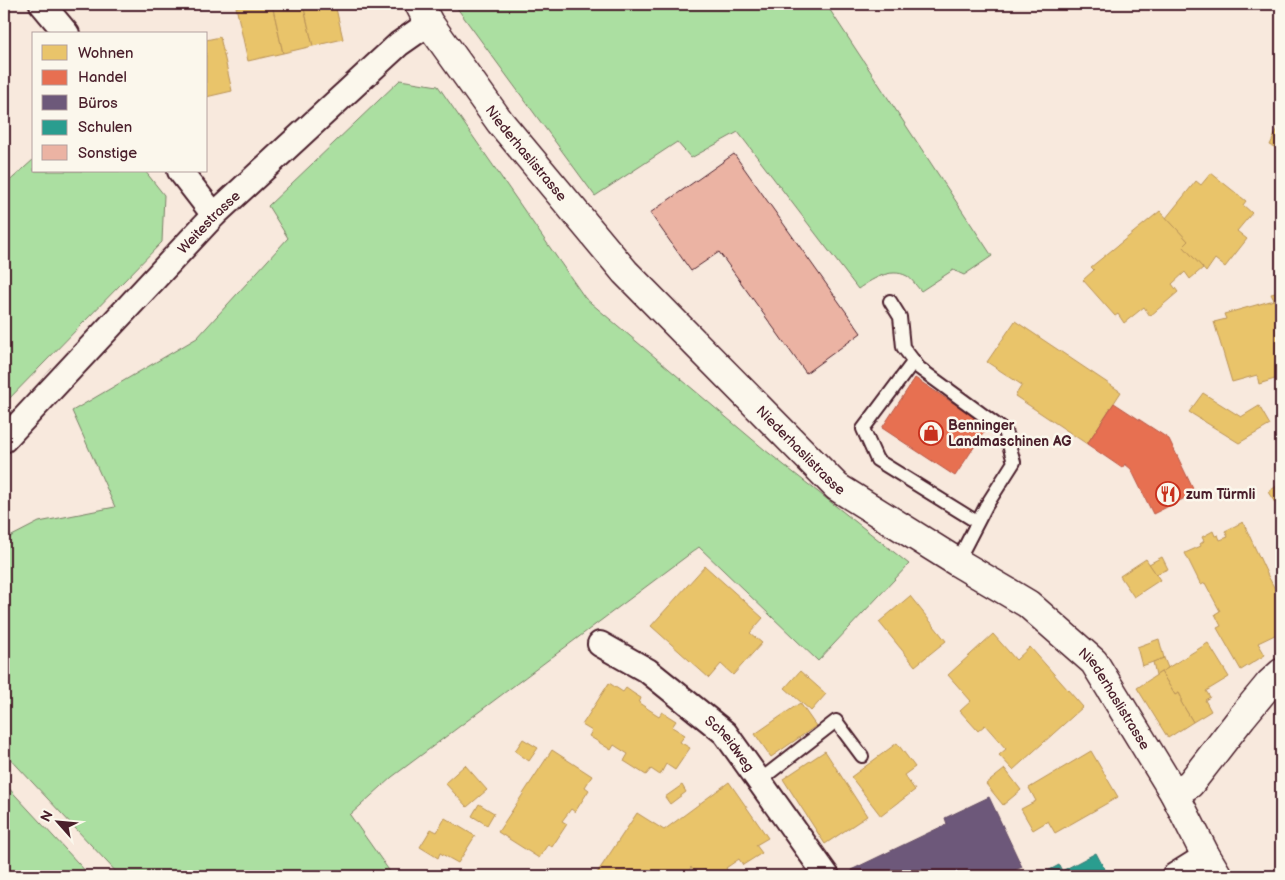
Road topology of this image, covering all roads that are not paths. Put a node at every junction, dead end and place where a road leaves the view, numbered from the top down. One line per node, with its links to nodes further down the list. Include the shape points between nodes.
1 (42, 4): 3 (street)
2 (424, 13): 5 (street, Weitestrasse, via 399,44); 10 (street, Niederhaslistrasse, via 500,122 632,279 837,487)
3 (65, 32)
4 (181, 172): 5 (street)
5 (214, 215): 8 (street, Weitestrasse)
6 (890, 301): 7 (lane, via 900,317 903,347)
7 (914, 361): 9 (lane, via 1005,431 1014,462); 9 (lane, via 863,429 877,460)
8 (4, 440)
9 (977, 522): 10 (lane)
10 (957, 562): 15 (street, Niederhaslistrasse, via 1028,604 1094,662)
11 (600, 644): 14 (street, Scheidweg, via 648,671 724,733)
12 (1281, 674): 15 (street, via 1270,683 1190,784)
13 (862, 756): 14 (lane, via 836,721)
14 (759, 781): 17 (street, Scheidweg)
15 (1174, 794): 16 (street, Niederhaslistrasse)
16 (1212, 866): 18 (street)
17 (826, 876)
18 (1174, 876)

